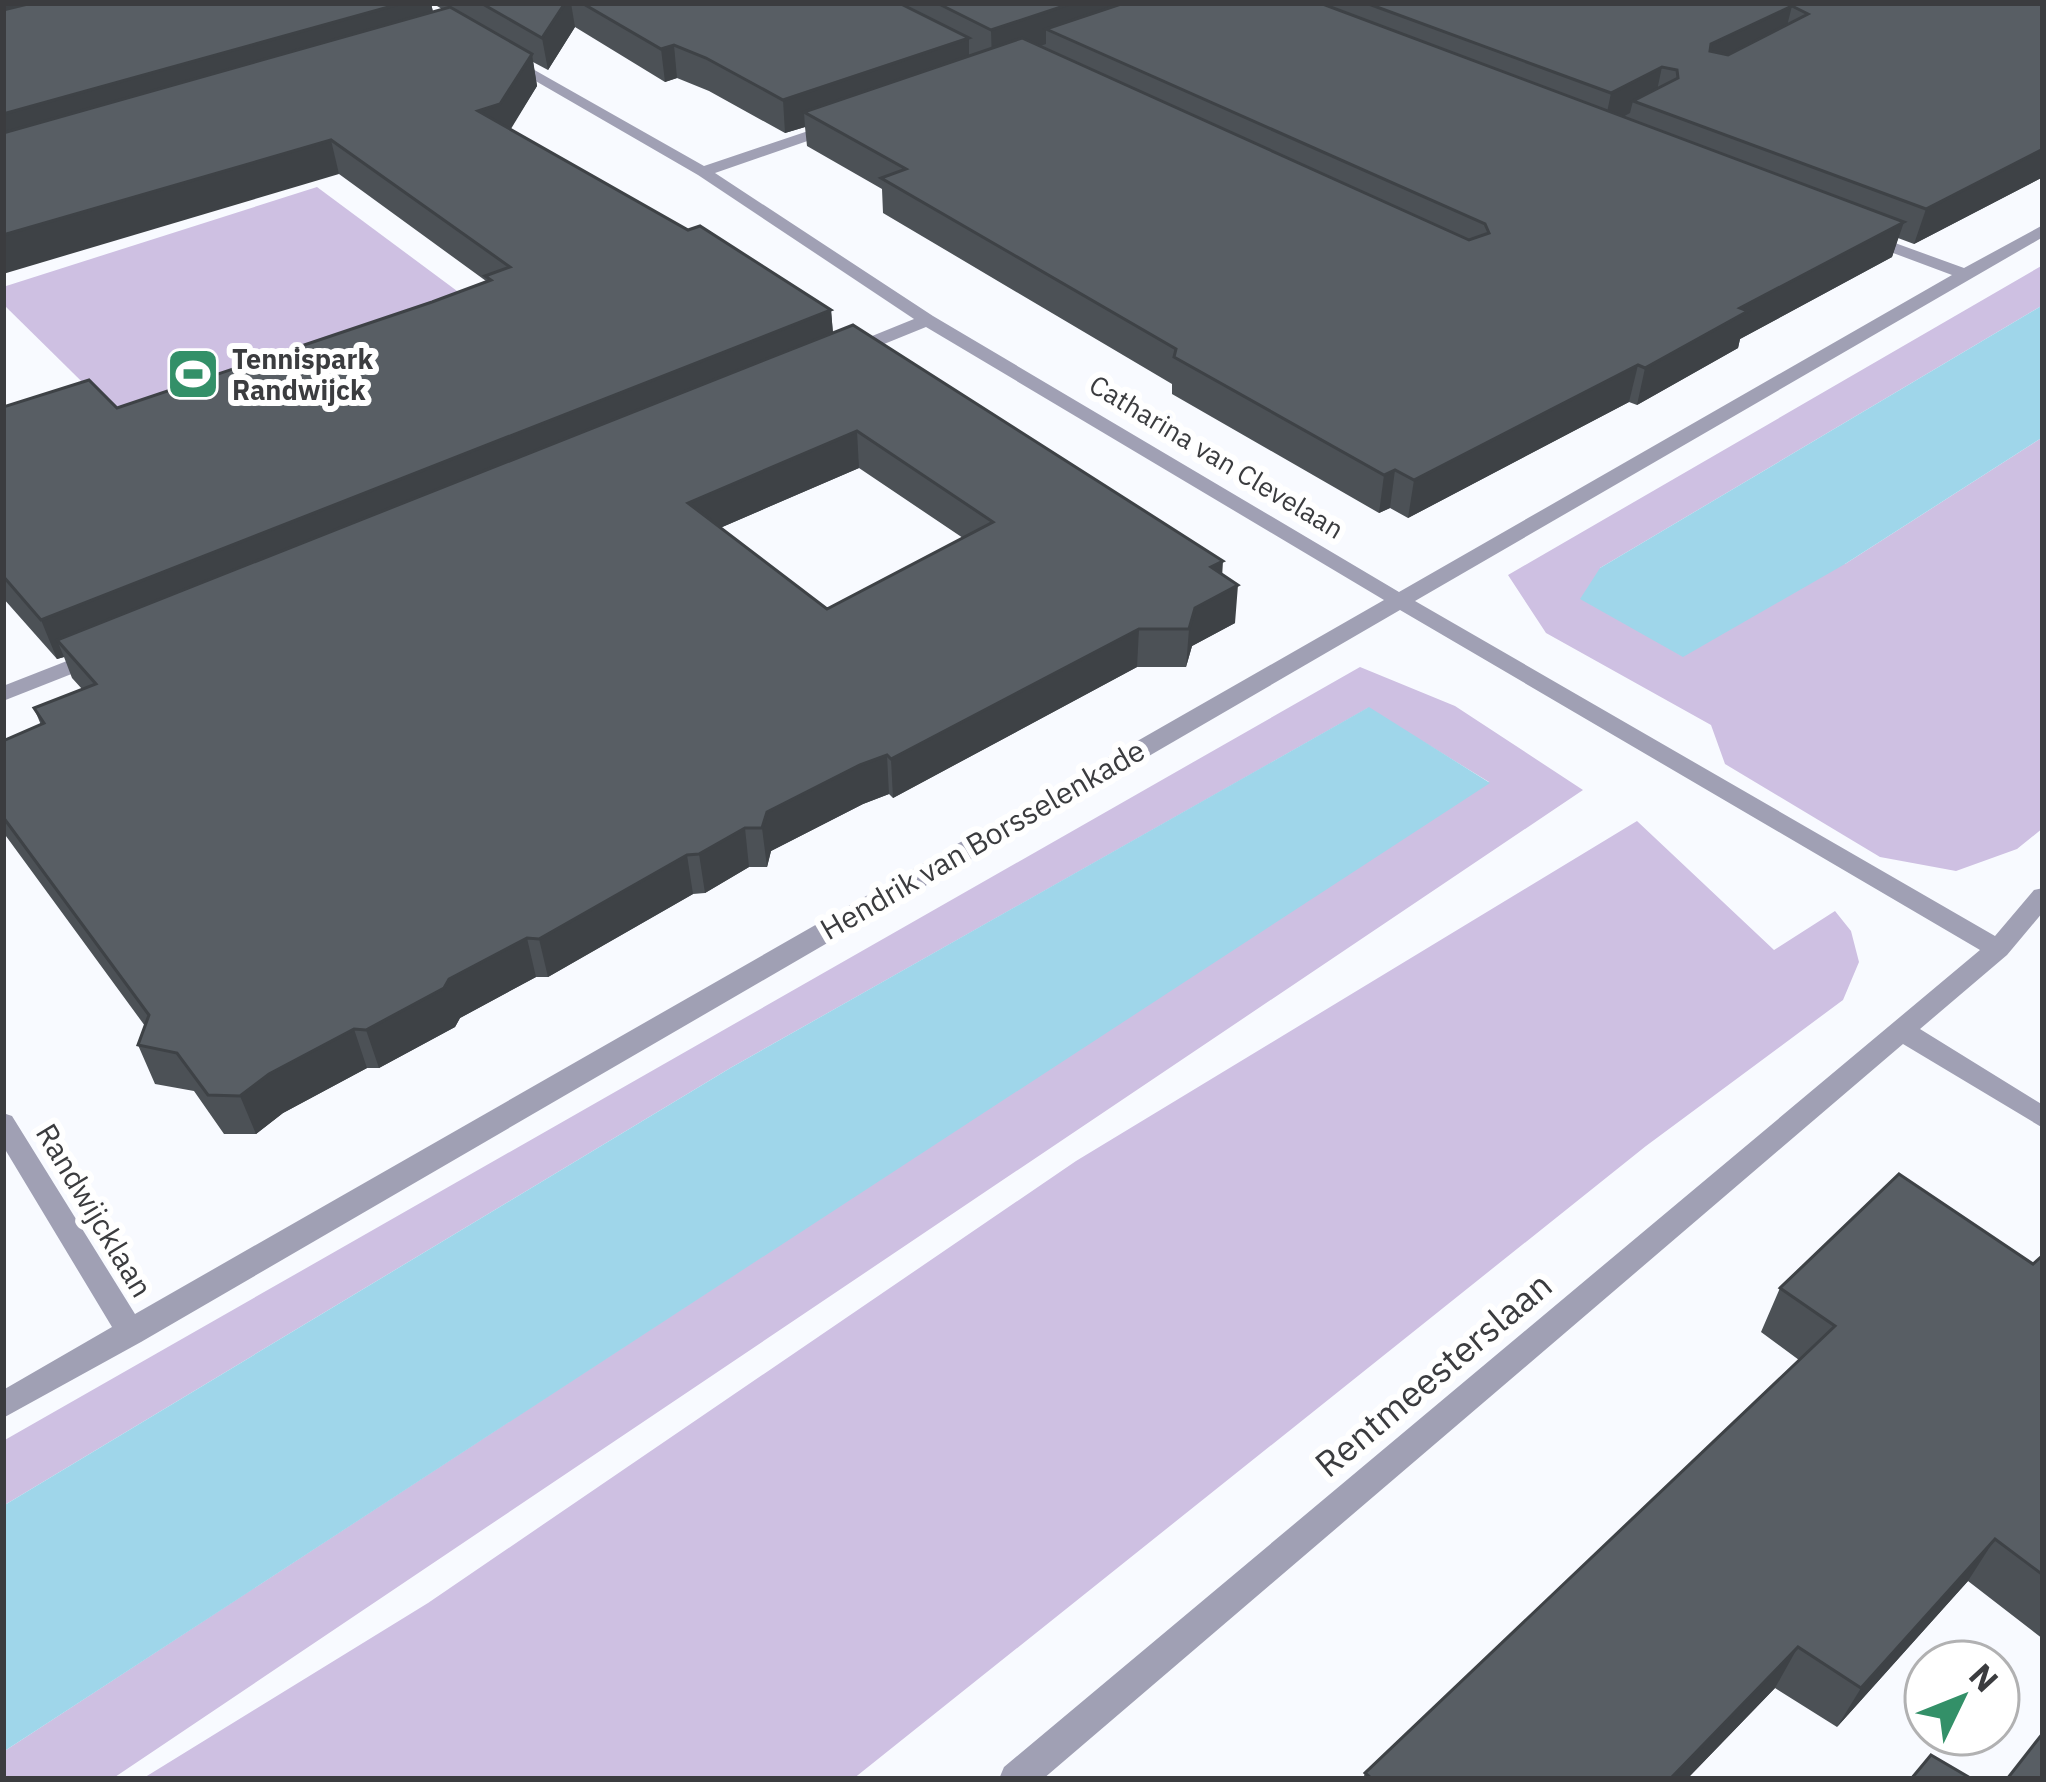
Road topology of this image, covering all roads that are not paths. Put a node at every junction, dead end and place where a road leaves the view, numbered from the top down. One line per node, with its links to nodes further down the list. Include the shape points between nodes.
1 (498, 53): 3 (street, Catharina van Clevelaan)
2 (859, 118): 3 (street)
3 (703, 172): 7 (street, Catharina van Clevelaan)
4 (2043, 230): 6 (street, Hendrik van Borsselenkade)
5 (1849, 231): 6 (street)
6 (1961, 273): 9 (street, Hendrik van Borsselenkade)
7 (927, 320): 8 (street); 9 (street, Catharina van Clevelaan)
8 (839, 356)
9 (1398, 598): 13 (street, Catharina van Clevelaan); 17 (street, Hendrik van Borsselenkade)
10 (113, 650): 11 (street)
11 (3, 694)
12 (2043, 896): 13 (street, Rentmeesterslaan)
13 (1998, 950): 14 (street, Rentmeesterslaan)
14 (1900, 1029): 15 (street); 19 (street, Rentmeesterslaan)
15 (2043, 1118)
16 (3, 1123): 17 (street, Randwijcklaan)
17 (130, 1333): 18 (street, Hendrik van Borsselenkade)
18 (3, 1406)
19 (1020, 1778)

